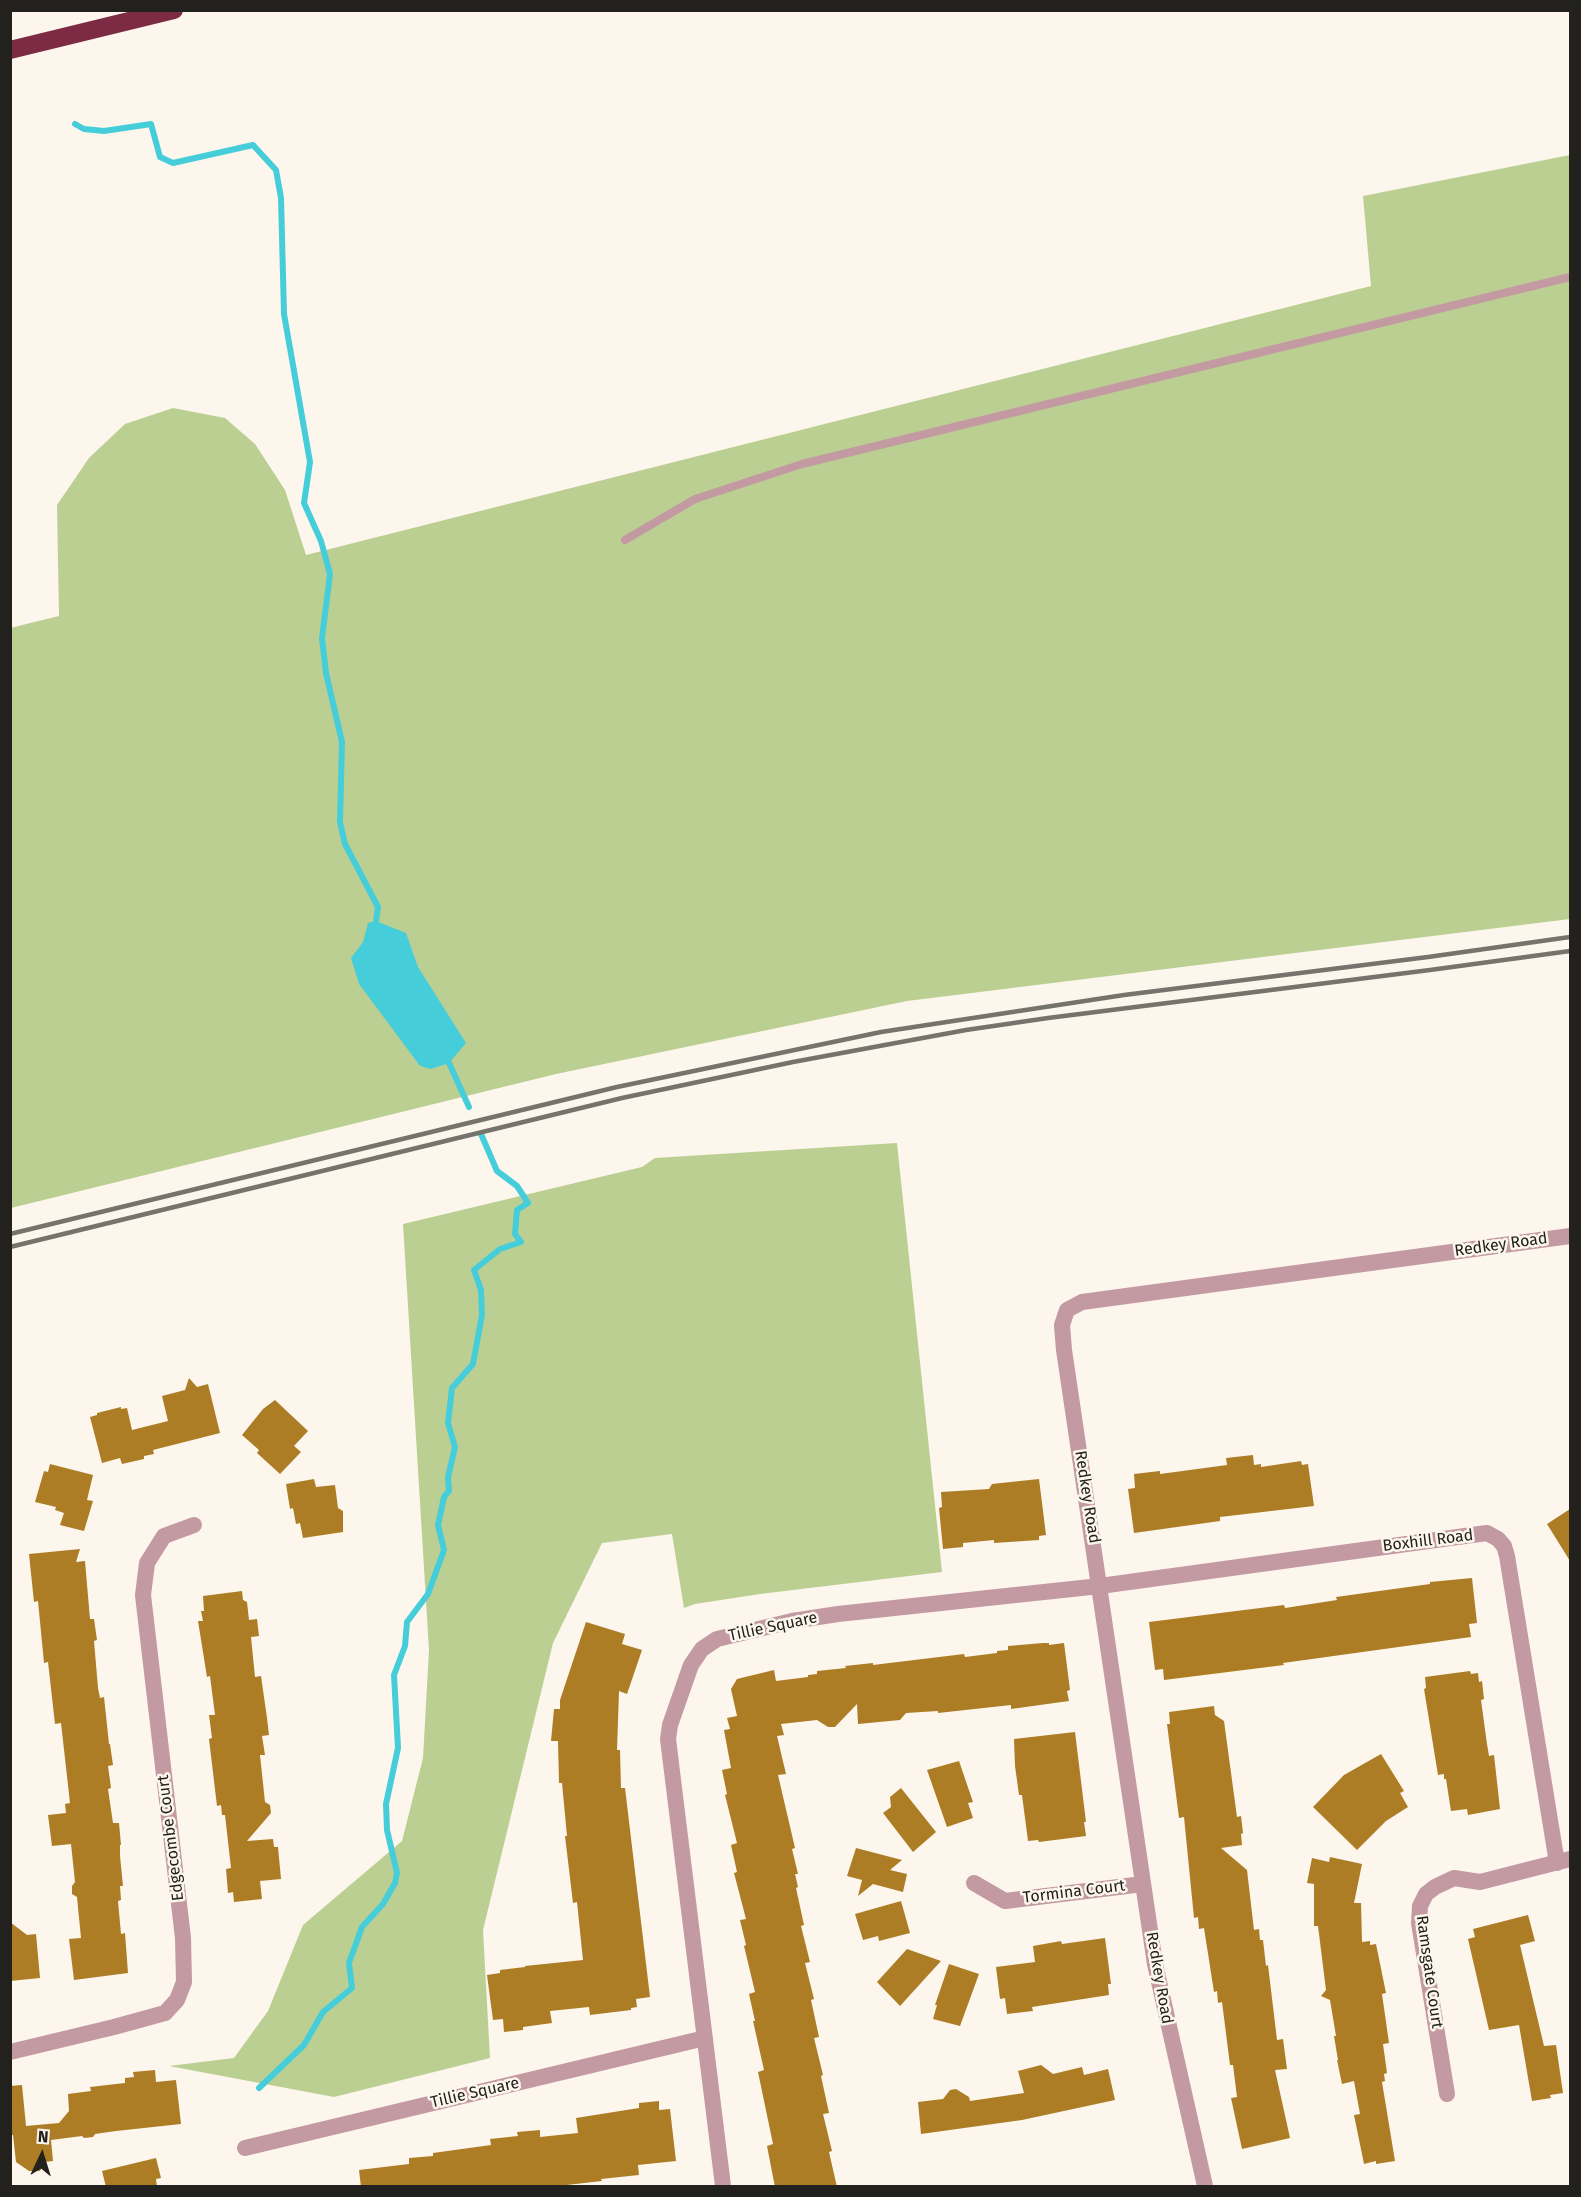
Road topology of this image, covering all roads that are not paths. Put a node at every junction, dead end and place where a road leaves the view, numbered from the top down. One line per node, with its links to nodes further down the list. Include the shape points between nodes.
1 (174, 10): 2 (highway)
2 (10, 50)
3 (1570, 278): 4 (lane, via 802,464 695,499)
4 (626, 540)
5 (1570, 1236): 7 (street, Redkey Road, via 1082,1302 1066,1310 1062,1325 1065,1350)
6 (194, 1525): 12 (street, Edgecombe Court, via 164,1536 147,1563 143,1595 183,1938 184,1982 177,2000 165,2013)
7 (1101, 1586): 8 (street, Boxhill Road, via 1470,1534 1486,1533 1498,1539 1507,1556); 10 (street, Redkey Road); 11 (street, Tillie Square, via 838,1614 748,1631 717,1639 702,1648 687,1673 668,1739)
8 (1564, 1861): 13 (street, Ramsgate Court, via 1480,1882 1455,1878 1426,1894 1420,1906 1419,1923)
9 (974, 1883): 10 (street, Tormina Court, via 1005,1901)
10 (1143, 1884): 16 (street, Redkey Road, via 1169,2035)
11 (705, 2038): 14 (street, Tillie Square); 15 (street, Tillie Square)
12 (10, 2052)
13 (1447, 2094)
14 (245, 2148)
15 (723, 2187)
16 (1205, 2187)

